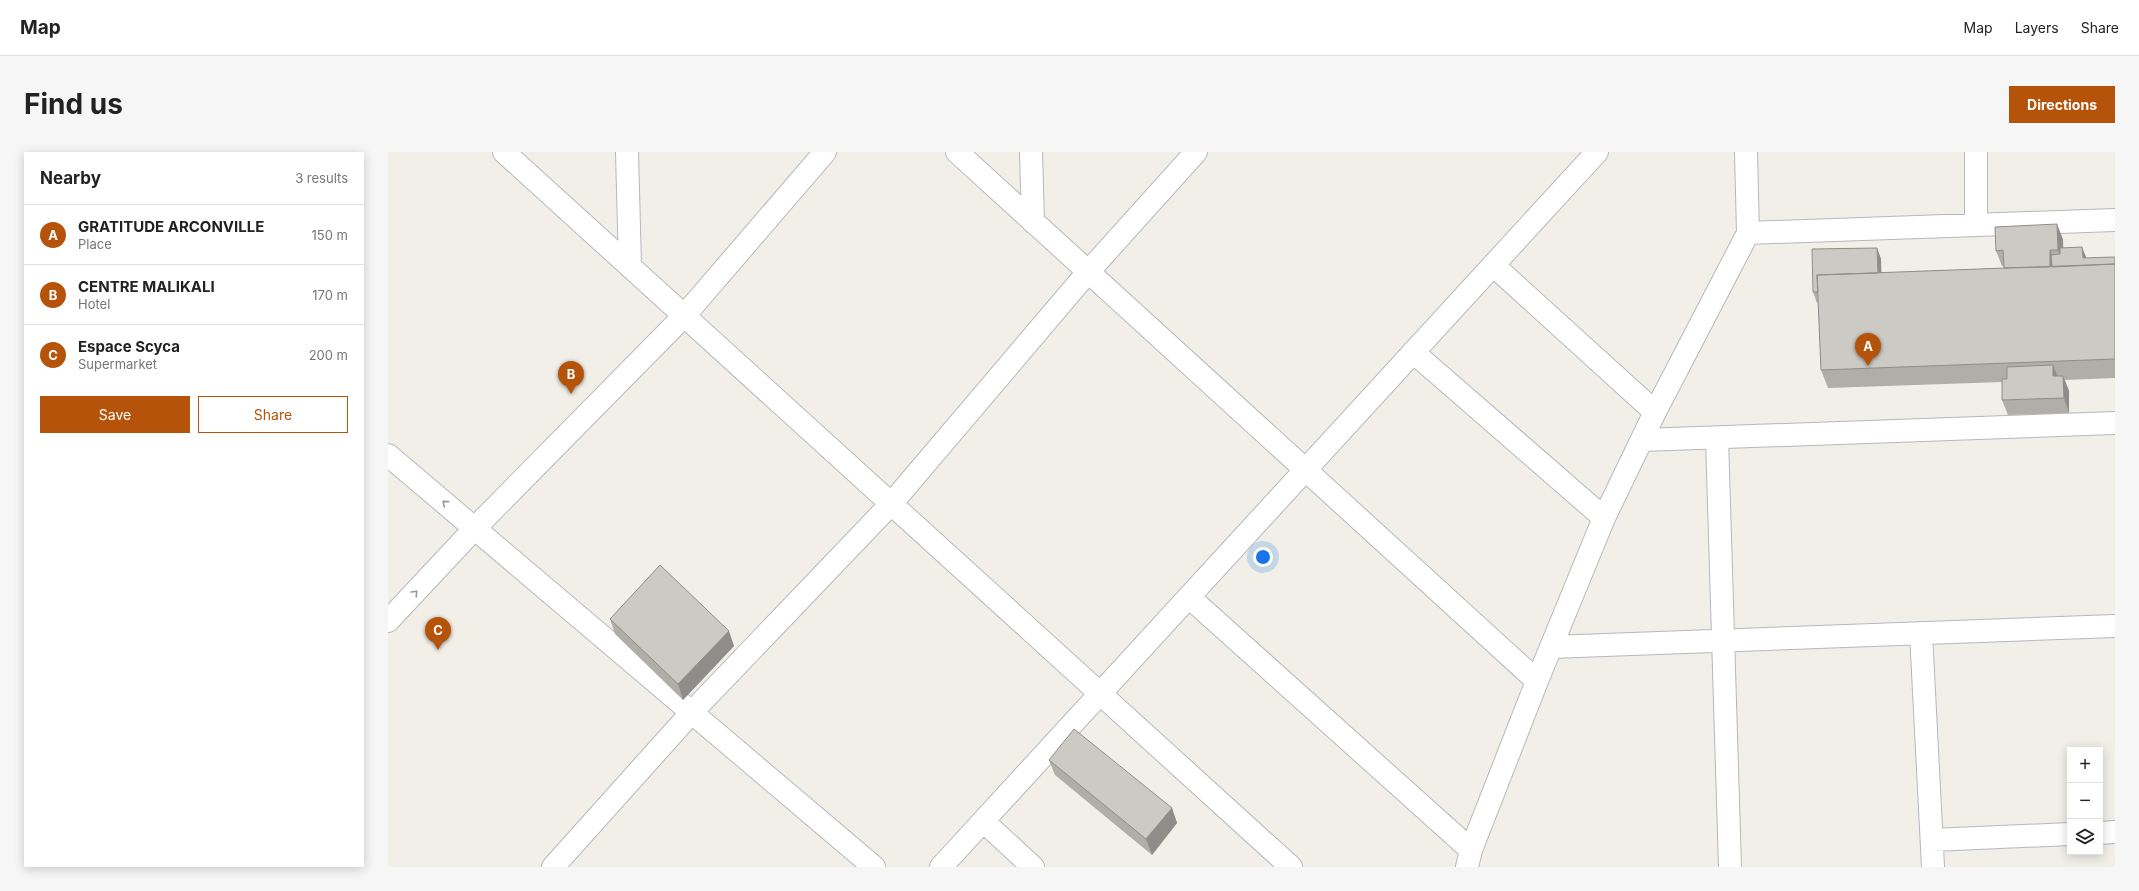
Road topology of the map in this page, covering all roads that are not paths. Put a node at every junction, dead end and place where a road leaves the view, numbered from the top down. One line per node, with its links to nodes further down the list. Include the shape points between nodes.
1 (504, 152): 15 (street)
2 (627, 152): 15 (street)
3 (825, 152): 17 (street)
4 (957, 152): 11 (street)
5 (1031, 152): 11 (street)
6 (1196, 152): 16 (street)
7 (1597, 152): 14 (street)
8 (1746, 152): 13 (street)
9 (1976, 152): 12 (street)
10 (2115, 220): 12 (street)
11 (1033, 222): 16 (street)
12 (1976, 225): 13 (street)
13 (1748, 233): 19 (street)
14 (1493, 265): 18 (street); 19 (street)
15 (630, 266): 17 (street)
16 (1088, 272): 24 (street); 25 (street)
17 (684, 316): 25 (street); 27 (street)
18 (1413, 352): 24 (street); 26 (street)
19 (1655, 412): 22 (street)
20 (2115, 422): 21 (street)
21 (1717, 438): 22 (street); 32 (street)
22 (1643, 440): 26 (street)
23 (388, 455): 27 (street, one-way to 23)
24 (1305, 470): 28 (street); 34 (street)
25 (891, 504): 35 (street); 36 (street)
26 (1604, 518): 33 (street)
27 (475, 528): 29 (street, one-way to 27); 36 (street)
28 (1189, 597): 35 (street); 42 (street)
29 (388, 621)
30 (2115, 626): 31 (street)
31 (1921, 633): 32 (street); 41 (street)
32 (1723, 641): 33 (street); 48 (street)
33 (1551, 647): 34 (street)
34 (1537, 681): 42 (street)
35 (1100, 693): 37 (street); 47 (street)
36 (692, 712): 43 (street); 44 (street)
37 (983, 821): 45 (street); 46 (street)
38 (2115, 832): 39 (street)
39 (2103, 833)
40 (2067, 834): 41 (street)
41 (1932, 840): 49 (street)
42 (1469, 858)
43 (553, 867)
44 (874, 867)
45 (941, 867)
46 (1033, 867)
47 (1291, 867)
48 (1730, 867)
49 (1934, 867)

